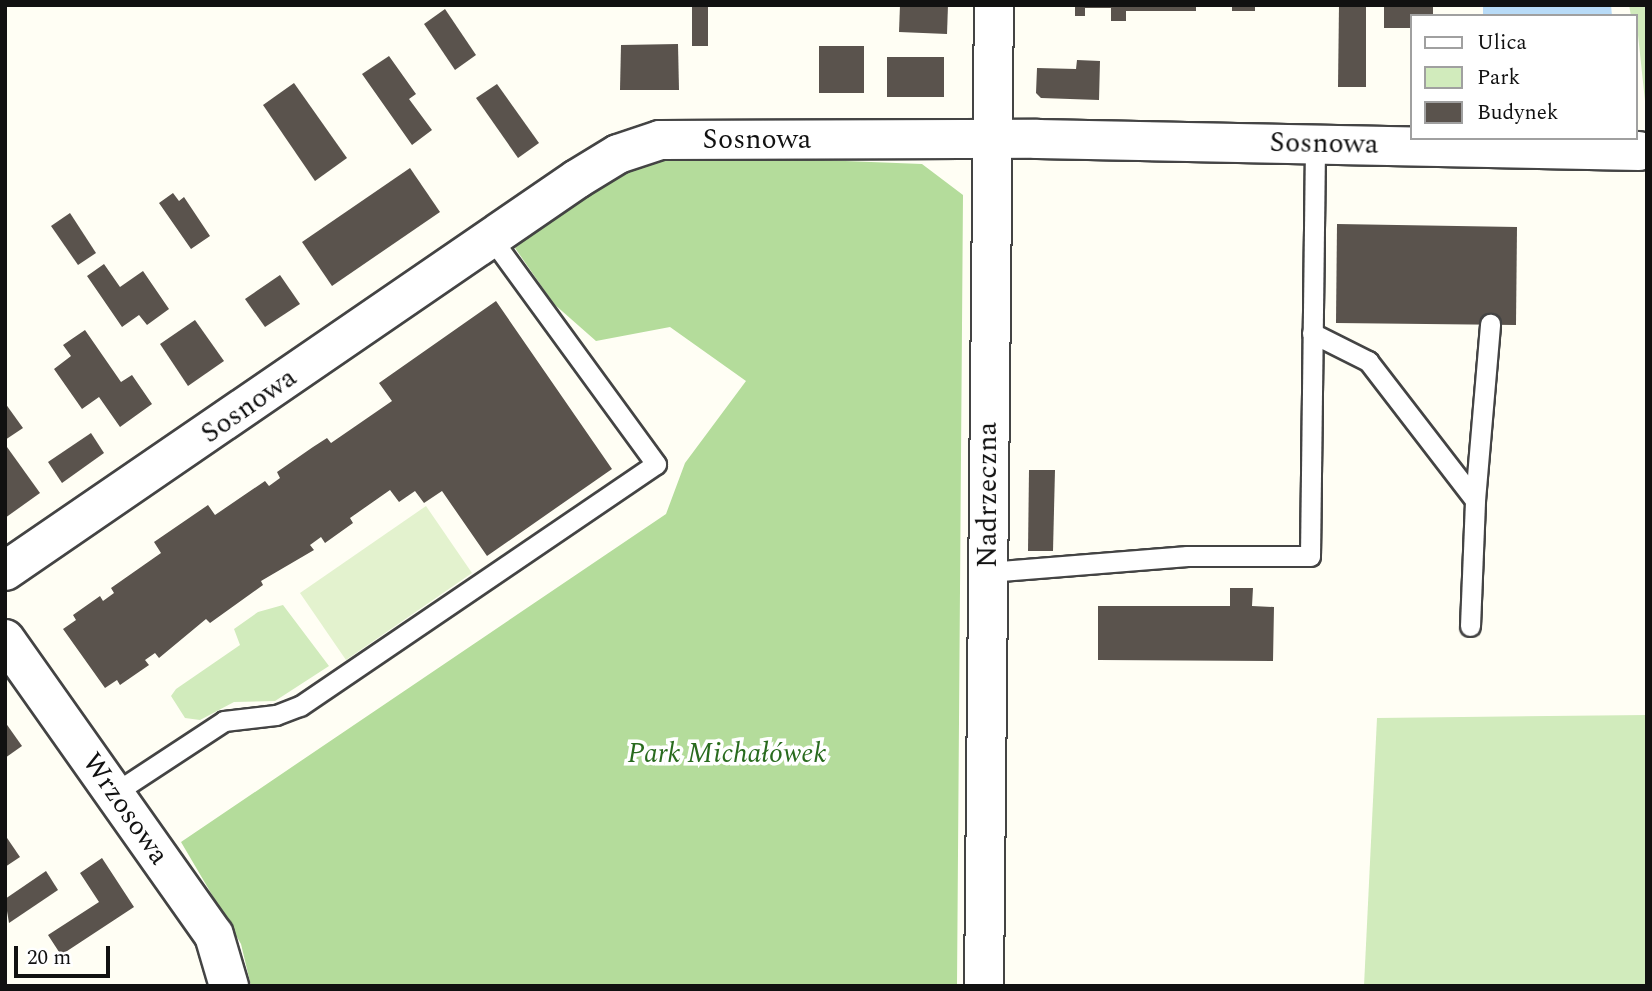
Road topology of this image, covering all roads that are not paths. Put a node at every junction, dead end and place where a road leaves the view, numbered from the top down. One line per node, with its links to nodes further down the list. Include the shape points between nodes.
1 (994, 5): 2 (street, Nadrzeczna)
2 (991, 139): 3 (street, Sosnowa); 5 (street, Sosnowa, via 660,140 618,155); 10 (street, Nadrzeczna)
3 (1314, 143): 4 (street, Sosnowa); 7 (lane)
4 (1639, 150)
5 (491, 238): 9 (street, Sosnowa); 13 (lane, via 656,464 300,706 276,715 223,721)
6 (1490, 324): 8 (lane)
7 (1312, 333): 8 (lane, via 1368,361); 10 (lane, via 1310,556 1187,556)
8 (1475, 500): 11 (lane)
9 (5, 571)
10 (988, 572): 15 (street, Nadrzeczna)
11 (1470, 626)
12 (5, 639): 13 (street, Wrzosowa)
13 (113, 794): 14 (street, Wrzosowa, via 214,935)
14 (229, 986)
15 (984, 986)

